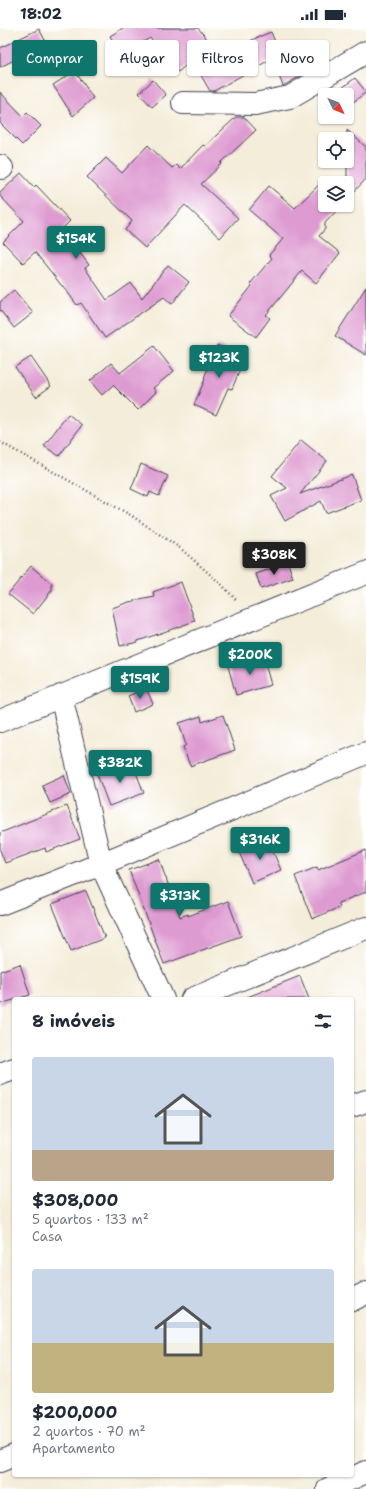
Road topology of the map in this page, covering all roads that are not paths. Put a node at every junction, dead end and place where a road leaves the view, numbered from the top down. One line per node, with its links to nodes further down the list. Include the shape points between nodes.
1 (366, 52): 2 (street, via 290,97 255,104)
2 (183, 103)
3 (366, 573): 4 (street)
4 (61, 696): 5 (street); 7 (street)
5 (0, 721)
6 (366, 753): 7 (street)
7 (101, 864): 8 (street); 10 (street)
8 (0, 904)
9 (366, 928): 11 (street)
10 (162, 997)
11 (197, 997)
12 (12, 1070): 13 (street)
13 (0, 1074)
14 (366, 1100): 15 (street)
15 (354, 1105)
16 (366, 1293): 17 (street)
17 (354, 1299)
18 (12, 1456): 19 (street)
19 (0, 1461)
20 (366, 1472): 21 (street)
21 (328, 1489)

